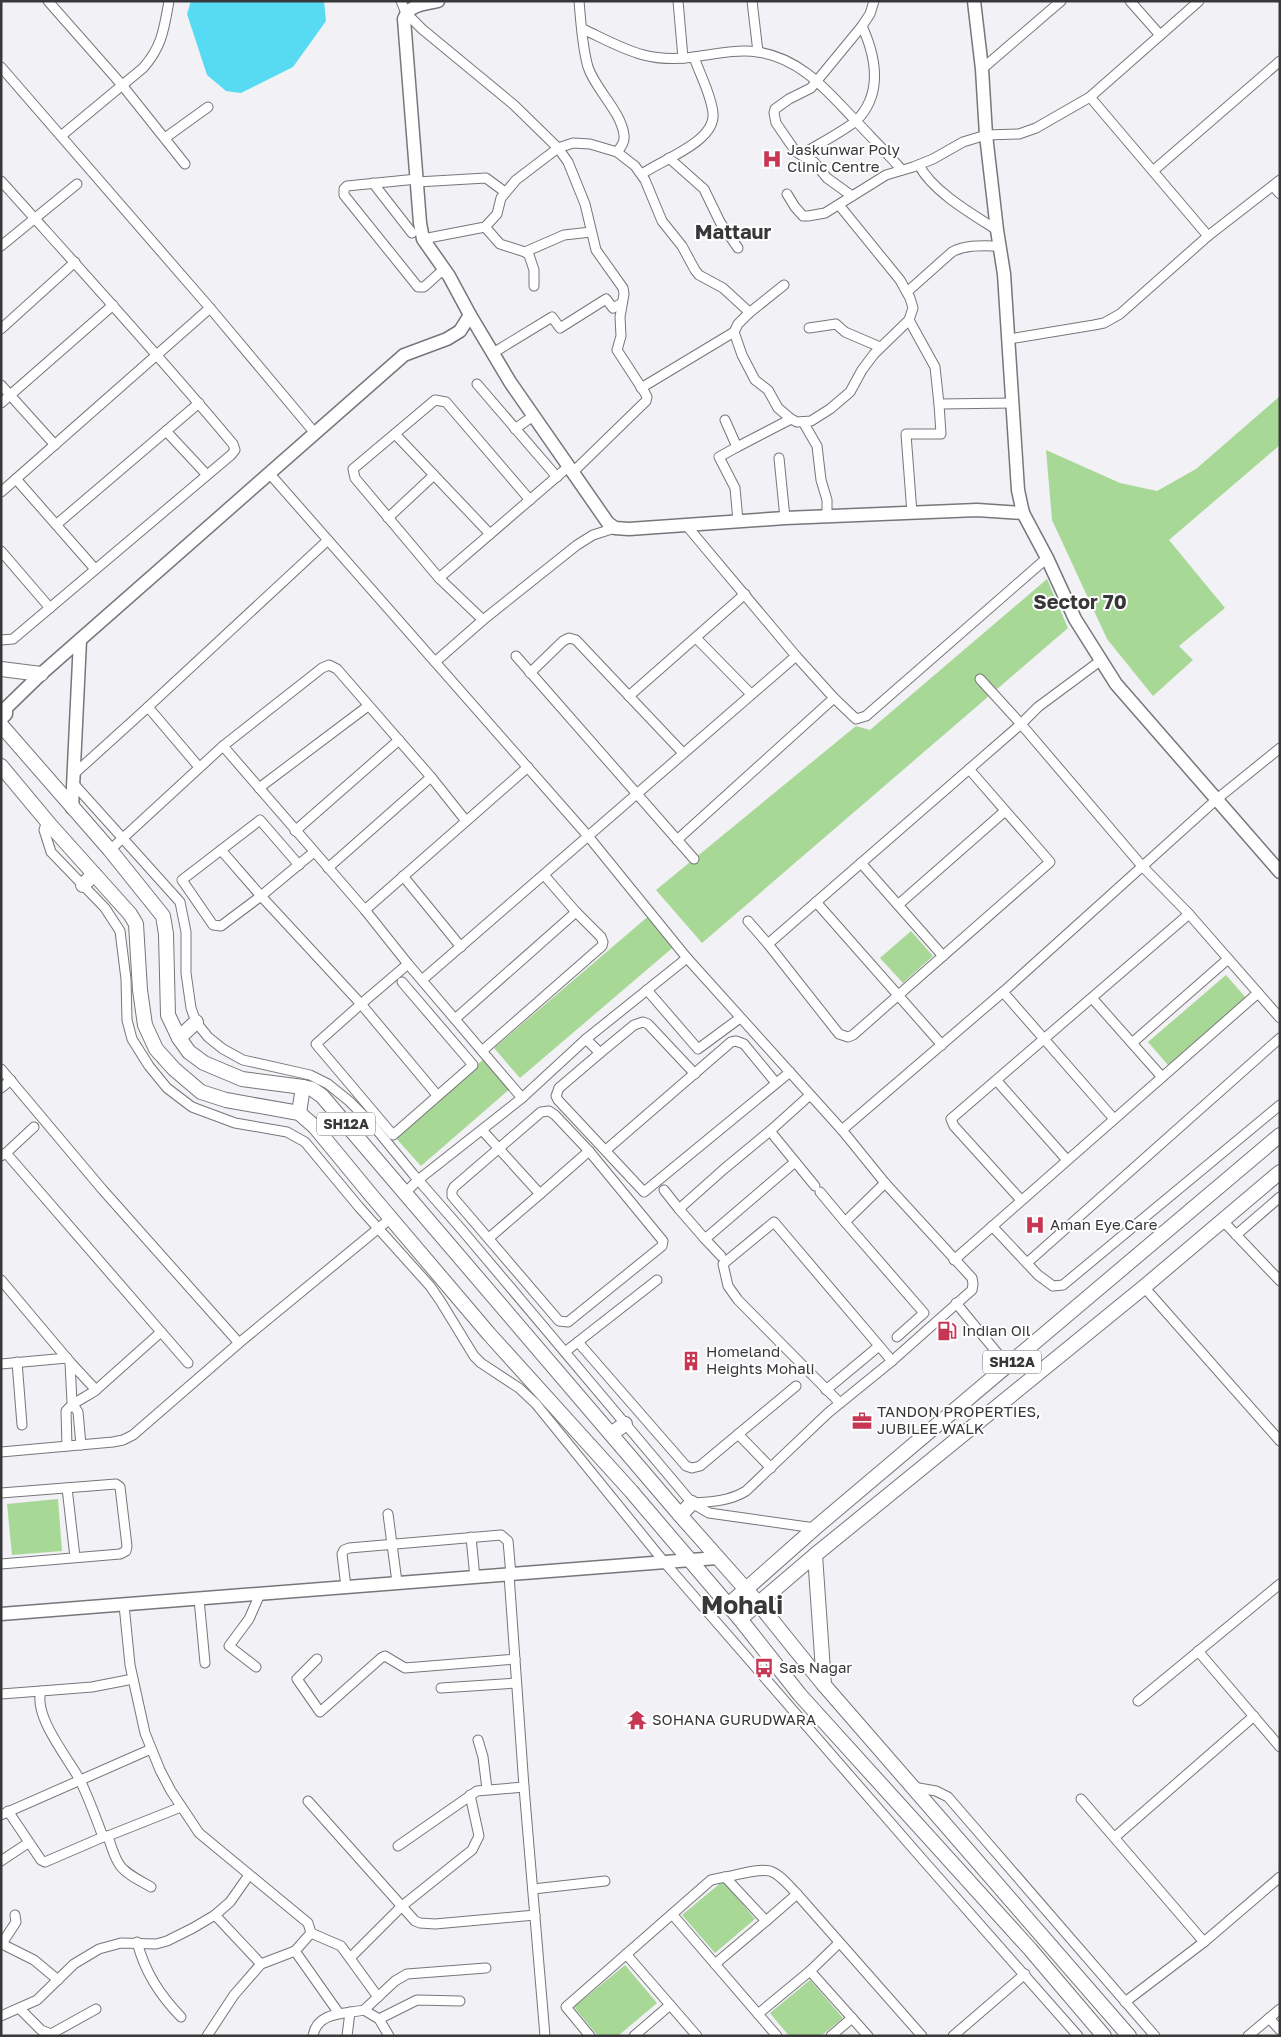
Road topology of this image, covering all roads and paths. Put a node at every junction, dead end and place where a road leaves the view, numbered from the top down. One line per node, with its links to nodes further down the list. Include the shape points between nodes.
1 (48, 1): 23 (street)
2 (169, 1): 23 (street, via 160,44 148,63)
3 (438, 1): 12 (street)
4 (579, 1): 14 (street)
5 (678, 1): 18 (street)
6 (752, 1): 16 (street)
7 (874, 1): 13 (street)
8 (974, 1): 21 (street)
9 (1061, 1): 21 (street)
10 (1130, 1): 15 (street)
11 (1199, 1): 15 (street)
12 (403, 7): 30 (street, via 436,43 514,105); 39 (street)
13 (862, 26): 22 (street); 26 (street, via 876,79 874,94)
14 (583, 29): 18 (street, via 633,53 657,58); 31 (street, via 592,77 625,136)
15 (1160, 35): 24 (street)
16 (758, 52): 17 (street); 22 (street, via 786,61)
17 (694, 57): 18 (street); 33 (street, via 713,117 710,128 698,140)
18 (683, 58)
19 (1280, 61): 37 (street)
20 (1, 67): 28 (street)
21 (982, 69): 27 (street)
22 (818, 80): 26 (street); 32 (street, via 807,91 780,105 774,113 776,123)
23 (122, 85): 28 (street); 29 (street)
24 (1090, 97): 27 (street, via 1036,128 1019,134); 37 (street)
25 (208, 107): 29 (street)
26 (856, 121): 32 (street); 36 (street)
27 (986, 135): 35 (street, via 957,145); 51 (street)
28 (61, 136): 66 (street)
29 (165, 138): 34 (street)
30 (558, 148): 31 (street, via 585,143); 44 (street); 52 (street, via 568,162 582,197)
31 (617, 152): 38 (street)
32 (801, 155): 47 (street, via 814,162 827,178)
33 (669, 158): 38 (street); 57 (street, via 704,189 720,222)
34 (185, 164)
35 (919, 165): 36 (street); 51 (street, via 924,176 934,185)
36 (902, 170): 47 (street, via 886,174)
37 (1153, 171): 54 (street)
38 (642, 174): 67 (street, via 662,221 682,246 695,270 729,293)
39 (417, 180): 41 (street); 44 (street, via 486,178); 53 (street)
40 (1, 181): 49 (street)
41 (373, 183): 53 (street); 60 (street, via 347,186 344,195 418,287 424,287)
42 (1276, 183): 46 (street); 54 (street)
43 (77, 184): 49 (street)
44 (505, 192): 50 (street, via 497,214)
45 (787, 194): 48 (street, via 803,216 826,213)
46 (1280, 194)
47 (852, 196): 48 (street)
48 (839, 205): 63 (street, via 891,267)
49 (34, 218): 55 (street); 59 (street)
50 (485, 227): 53 (street); 58 (street, via 500,244)
51 (997, 230): 56 (street)
52 (591, 232): 58 (street, via 564,235); 64 (street, via 596,250 623,288)
53 (418, 236): 60 (street)
54 (1208, 236): 73 (street, via 1113,319)
55 (1, 246)
56 (1000, 246): 63 (street, via 959,248); 73 (street)
57 (738, 248)
58 (525, 252): 62 (street, via 533,265)
59 (75, 262): 65 (street); 71 (street)
60 (444, 269): 68 (street)
61 (784, 285): 67 (street)
62 (534, 286)
63 (907, 292): 69 (street, via 913,308)
64 (622, 303): 75 (street, via 613,308 606,299 560,328 552,317); 79 (street, via 617,350)
65 (113, 305): 76 (street); 80 (street)
66 (210, 308): 76 (street); 91 (street)
67 (749, 313): 72 (street)
68 (470, 315): 75 (street); 91 (street, via 460,331 447,339 404,355)
69 (909, 320): 74 (street); 84 (street, via 935,367)
70 (809, 328): 74 (street, via 836,324 845,332)
71 (1, 329)
72 (734, 332): 79 (street); 86 (street, via 755,380 768,390 778,408)
73 (1009, 339): 83 (street)
74 (880, 347): 88 (street, via 844,398 819,416)
75 (493, 353): 85 (street)
76 (157, 356): 82 (street); 93 (street)
77 (477, 384): 89 (street)
78 (1, 385): 80 (street)
79 (641, 388): 96 (street, via 646,401)
80 (10, 395): 81 (street); 93 (street)
81 (1, 403)
82 (199, 403): 90 (street); 98 (street, via 235,450)
83 (1013, 403): 84 (street); 105 (street, via 1018,490)
84 (939, 404): 104 (street, via 941,434 906,434)
85 (533, 416): 89 (street); 96 (street)
86 (791, 419): 88 (street); 94 (street)
87 (725, 420): 94 (street)
88 (803, 422): 106 (street, via 817,446)
89 (515, 429): 100 (street)
90 (166, 431): 98 (street); 110 (street)
91 (314, 432): 97 (street)
92 (395, 434): 99 (street); 103 (street, via 435,400 446,402); 107 (street, via 353,469 355,478)
93 (55, 445): 101 (street)
94 (737, 447): 109 (street, via 719,457 735,488)
95 (779, 458): 108 (street)
96 (570, 470): 100 (street); 112 (street)
97 (269, 474): 114 (street); 124 (street)
98 (207, 475): 117 (street)
99 (434, 475): 107 (street); 113 (street)
100 (557, 477): 103 (street)
101 (16, 479): 102 (street); 110 (street)
102 (1, 492)
103 (530, 500): 113 (street)
104 (912, 513): 105 (street, via 977,510); 106 (street)
105 (1023, 513): 116 (street)
106 (827, 516): 108 (street)
107 (388, 518): 118 (street)
108 (785, 518): 109 (street)
109 (738, 521): 111 (street)
110 (57, 524): 117 (street)
111 (686, 525): 112 (street); 119 (street)
112 (615, 528): 121 (street, via 593,535 577,545)
113 (490, 534): 118 (street)
114 (328, 540): 128 (street); 137 (street)
115 (1, 551): 120 (street)
116 (1048, 558): 127 (street, via 1066,601); 135 (street, via 866,716 856,719)
117 (95, 569): 120 (street)
118 (439, 578): 121 (street)
119 (745, 594): 122 (street); 126 (street)
120 (50, 608): 123 (street, via 13,639)
121 (483, 620): 128 (street)
122 (696, 638): 133 (street); 134 (street)
123 (1, 640)
124 (80, 640): 131 (street); 150 (street)
125 (516, 656): 130 (street)
126 (796, 656): 133 (street); 135 (street)
127 (1100, 661): 139 (street, via 1038,707); 153 (street, via 1116,684)
128 (435, 662): 147 (street)
129 (1, 669): 131 (main road)
130 (530, 673): 134 (street, via 569,638 576,640); 152 (street)
131 (42, 674): 138 (street)
132 (980, 679): 139 (street)
133 (751, 694): 144 (street)
134 (629, 696): 144 (street)
135 (834, 698): 161 (street)
136 (368, 706): 141 (street); 142 (street, via 337,669 329,665); 151 (street)
137 (148, 707): 146 (street); 150 (street)
138 (3, 712)
139 (1021, 724): 148 (street); 168 (street)
140 (1, 725): 154 (main road, SH12A)
141 (398, 740): 149 (street); 158 (street)
142 (223, 746): 146 (street); 151 (street)
143 (1280, 748): 153 (street)
144 (683, 753): 152 (street)
145 (1, 766): 156 (main road, SH12A)
146 (199, 767): 160 (street)
147 (528, 767): 157 (street); 159 (street)
148 (969, 769): 155 (street); 166 (street)
149 (430, 777): 157 (street); 169 (street)
150 (73, 778): 154 (street); 160 (street)
151 (259, 788): 158 (street)
152 (637, 793): 159 (street); 161 (street)
153 (1217, 799): 168 (street); 170 (street)
154 (72, 808): 162 (main road, SH12A)
155 (1005, 811): 177 (street); 184 (street, via 1050,862)
156 (47, 821): 171 (main road, SH12A); 174 (street, via 44,830 51,852)
157 (466, 821): 173 (street)
158 (295, 831): 164 (street)
159 (588, 836): 172 (street); 185 (street)
160 (123, 837): 162 (street); 199 (street, via 180,902 186,932 186,973)
161 (677, 840): 165 (street)
162 (110, 850): 200 (main road, SH12A, via 163,916 168,1015)
163 (222, 850): 167 (street, via 260,820); 175 (street); 175 (street, via 182,880 213,926 222,926)
164 (314, 852): 167 (street); 169 (street)
165 (694, 859)
166 (861, 863): 176 (street); 177 (street)
167 (299, 864): 175 (street)
168 (1142, 866): 180 (street); 191 (street)
169 (328, 868): 178 (street)
170 (1280, 872)
171 (94, 874): 174 (main road); 221 (main road, SH12A, via 136,924 140,990 146,1025 156,1049 201,1092 226,1100)
172 (544, 875): 179 (street); 183 (street)
173 (403, 876): 178 (street); 183 (street)
174 (83, 885): 247 (street, via 105,908 120,931 127,1020 132,1039 149,1066 168,1088 192,1107 235,1123 286,1132 300,1138)
175 (261, 896): 195 (street)
176 (816, 902): 182 (street); 193 (street)
177 (898, 905): 184 (street)
178 (364, 910): 187 (street)
179 (576, 912): 198 (street); 206 (street, via 601,938 602,946)
180 (1188, 914): 186 (street); 194 (street)
181 (748, 921): 182 (street)
182 (768, 944): 193 (street, via 843,1036 853,1036)
183 (460, 947): 188 (street)
184 (943, 956): 193 (street)
185 (687, 958): 190 (street); 196 (street)
186 (1228, 959): 192 (street); 204 (street)
187 (408, 964): 188 (street); 195 (street)
188 (422, 980): 198 (street)
189 (402, 982): 217 (street, via 473,1065)
190 (647, 990): 196 (street, via 698,1049); 202 (street)
191 (1003, 992): 203 (street); 205 (street)
192 (1258, 993): 197 (street); 211 (street)
193 (898, 995): 205 (street)
194 (1092, 998): 203 (street); 204 (street)
195 (361, 1004): 217 (street); 217 (street, via 316,1044 393,1135)
196 (740, 1018): 209 (street)
197 (1280, 1018)
198 (455, 1019): 206 (street)
199 (196, 1022): 200 (main road); 235 (street, via 222,1049 243,1060 310,1075 328,1084 372,1124)
200 (179, 1038): 215 (main road, SH12A, via 189,1052 204,1063 242,1079)
201 (1280, 1038): 253 (street)
202 (586, 1039): 207 (street); 219 (street)
203 (1045, 1039): 213 (street); 222 (street)
204 (1132, 1043): 211 (street)
205 (942, 1045): 225 (street)
206 (482, 1051): 219 (street)
207 (600, 1053): 210 (street, via 642,1022 648,1024); 229 (street, via 559,1088 556,1096)
208 (1, 1069): 212 (street)
209 (790, 1072): 214 (street); 218 (street)
210 (695, 1074): 214 (street, via 736,1041 744,1044); 229 (street)
211 (1162, 1077): 222 (street)
212 (11, 1080): 216 (street); 262 (street, via 102,1189)
213 (997, 1081): 232 (street); 241 (street, via 951,1122)
214 (776, 1083): 229 (street, via 644,1192)
215 (303, 1087): 221 (main road); 238 (main road, SH12A, via 322,1096)
216 (1, 1088)
217 (437, 1095)
218 (810, 1095): 225 (street); 226 (street)
219 (522, 1098): 224 (street)
220 (1280, 1105): 253 (street, via 1063,1286 1053,1286)
221 (299, 1113): 243 (main road, SH12A, via 315,1126)
222 (1114, 1119): 232 (street)
223 (34, 1127): 231 (street)
224 (482, 1130): 228 (street); 235 (street)
225 (842, 1130): 236 (street)
226 (770, 1131): 233 (street); 242 (street)
227 (1280, 1135): 272 (main road, SH12A)
228 (499, 1150): 230 (street, via 541,1112 549,1112); 239 (street); 249 (street, via 452,1191 452,1196)
229 (606, 1150)
230 (589, 1151): 239 (street); 249 (street, via 661,1237 662,1246 574,1320 563,1322)
231 (4, 1155): 259 (street)
232 (1066, 1160): 241 (street)
233 (795, 1162): 245 (street); 250 (street)
234 (1280, 1172): 244 (main road, SH12A)
235 (418, 1180): 238 (street); 264 (street)
236 (885, 1183): 245 (street); 252 (street)
237 (664, 1190): 242 (street)
238 (404, 1194): 280 (main road, SH12A)
239 (540, 1194): 249 (street)
240 (1280, 1197): 248 (street)
241 (1021, 1200): 246 (street)
242 (679, 1210): 250 (street)
243 (391, 1218): 247 (street); 298 (main road, SH12A)
244 (1223, 1221): 248 (street); 257 (main road, SH12A)
245 (845, 1222): 260 (street, via 924,1313)
246 (992, 1226): 252 (street); 253 (street)
247 (379, 1228): 262 (street); 299 (street, via 430,1286 474,1356 528,1396)
248 (1236, 1234): 256 (street)
249 (489, 1238)
250 (705, 1239): 251 (street)
251 (721, 1256)
252 (954, 1260): 258 (street, via 972,1278 973,1284 972,1290)
253 (1027, 1263)
254 (1, 1280): 266 (street)
255 (657, 1280): 261 (street)
256 (1280, 1281)
257 (1144, 1287): 282 (street); 295 (main road, SH12A)
258 (956, 1303): 267 (street); 272 (street)
259 (161, 1332): 269 (street); 274 (street)
260 (898, 1337)
261 (578, 1342): 264 (street); 265 (street)
262 (240, 1343): 283 (street, via 133,1435 124,1440)
263 (882, 1349): 267 (street); 275 (street); 275 (street, via 774,1222 723,1264 732,1293)
264 (565, 1352): 270 (street)
265 (587, 1352): 270 (street); 281 (street, via 686,1466 700,1466)
266 (69, 1360): 268 (street); 274 (street); 276 (street)
267 (892, 1361): 277 (street)
268 (17, 1362): 271 (street); 279 (street)
269 (188, 1363)
270 (574, 1363): 278 (street)
271 (1, 1364)
272 (1008, 1366): 292 (main road, SH12A)
273 (796, 1386): 281 (street)
274 (96, 1390): 276 (street)
275 (828, 1392): 277 (street)
276 (72, 1403): 283 (street, via 78,1412); 284 (street, via 66,1411)
277 (840, 1404): 286 (street)
278 (625, 1424): 280 (main road); 289 (street)
279 (22, 1425)
280 (611, 1434): 291 (main road, SH12A)
281 (738, 1434): 286 (street)
282 (1280, 1441)
283 (82, 1445): 284 (street)
284 (67, 1446): 285 (street)
285 (1, 1452)
286 (771, 1468): 289 (street, via 737,1497)
287 (67, 1488): 288 (street); 296 (street); 296 (street, via 116,1484 120,1487 125,1526 126,1551)
288 (1, 1493)
289 (692, 1504): 291 (main road); 292 (street, via 709,1513)
290 (388, 1514): 294 (street)
291 (680, 1515): 297 (main road, SH12A)
292 (815, 1528): 306 (main road, SH12A)
293 (471, 1537): 294 (street); 301 (street, via 501,1535 506,1538); 302 (street)
294 (392, 1545): 303 (street); 304 (street, via 344,1550)
295 (815, 1555): 309 (main road, SH12A); 321 (main road)
296 (75, 1557): 300 (street)
297 (717, 1558): 298 (street); 306 (main road, SH12A)
298 (690, 1561): 299 (street); 311 (main road, SH12A)
299 (665, 1563): 301 (street); 368 (street)
300 (1, 1564)
301 (510, 1575): 302 (street); 316 (street)
302 (475, 1578): 303 (street)
303 (397, 1582): 304 (street)
304 (346, 1587): 307 (street)
305 (1278, 1588): 314 (street)
306 (745, 1590): 309 (main road, SH12A); 311 (main road, SH12A)
307 (260, 1594): 308 (street); 318 (street, via 248,1620 229,1646)
308 (199, 1599): 310 (street); 317 (street)
309 (758, 1603): 313 (main road, SH12A); 321 (main road)
310 (124, 1605): 312 (street); 319 (street)
311 (728, 1606): 313 (main road, SH12A)
312 (1, 1614)
313 (740, 1619): 401 (main road, via 800,1695 1030,1949)
314 (1198, 1651): 325 (street); 326 (street)
315 (317, 1659): 316 (street, via 297,1679 320,1712 385,1656 405,1668)
316 (515, 1659): 320 (street)
317 (205, 1664)
318 (256, 1668)
319 (133, 1679): 323 (street, via 92,1687); 329 (street)
320 (516, 1683): 322 (street); 331 (street)
321 (824, 1685): 332 (main road)
322 (441, 1688)
323 (41, 1691): 324 (street); 330 (street, via 42,1712)
324 (1, 1694)
325 (1138, 1701)
326 (1254, 1716): 328 (street); 340 (street)
327 (478, 1740): 333 (street)
328 (1280, 1747)
329 (151, 1749): 330 (street); 337 (street)
330 (80, 1780): 338 (street); 339 (street)
331 (524, 1787): 333 (street); 349 (street)
332 (913, 1787): 372 (street, via 948,1797); 402 (main road)
333 (487, 1789): 334 (street)
334 (470, 1795): 342 (street); 351 (street, via 479,1836 477,1843)
335 (1081, 1799): 340 (street)
336 (308, 1801): 351 (street)
337 (181, 1807): 339 (street); 344 (street, via 199,1833)
338 (5, 1813): 341 (street)
339 (106, 1837): 341 (street, via 45,1862); 348 (street, via 124,1872)
340 (1115, 1837): 359 (street)
341 (28, 1843): 343 (street)
342 (398, 1846)
343 (1, 1861)
344 (249, 1875): 354 (street, via 235,1896); 357 (street, via 308,1923)
345 (726, 1877): 350 (street, via 771,1871); 352 (street, via 710,1880); 356 (street)
346 (1280, 1877): 359 (street)
347 (605, 1881): 349 (street)
348 (150, 1887)
349 (533, 1890): 355 (street)
350 (798, 1894): 356 (street); 360 (street)
351 (402, 1906): 355 (street, via 415,1921 426,1924); 363 (street)
352 (672, 1914): 362 (street); 365 (street)
353 (15, 1915): 369 (street, via 16,1922 5,1936 4,1945 34,1960)
354 (215, 1915): 358 (street, via 167,1941); 364 (street)
355 (535, 1915): 391 (street)
356 (766, 1921): 365 (street)
357 (311, 1933): 361 (street); 363 (street, via 341,1946)
358 (137, 1942): 369 (street, via 99,1949 84,1957); 382 (street, via 150,1979)
359 (1204, 1942): 372 (street)
360 (839, 1943): 367 (street); 398 (street)
361 (295, 1951): 364 (street); 378 (street)
362 (626, 1954): 373 (street); 392 (street, via 566,2008)
363 (350, 1958): 370 (street)
364 (261, 1964): 387 (street, via 234,1995)
365 (715, 1964): 380 (street)
366 (486, 1968): 370 (street, via 407,1974)
367 (810, 1971): 380 (street); 383 (street)
368 (1025, 1974): 399 (street); 400 (street)
369 (58, 1980): 375 (street, via 37,2000)
370 (378, 1997): 377 (street)
371 (460, 2001): 385 (street, via 418,2000)
372 (1125, 2002): 403 (street)
373 (670, 2005): 393 (street); 394 (street)
374 (1280, 2008): 384 (street)
375 (20, 2009): 376 (street, via 41,2030 51,2034); 381 (street)
376 (96, 2009)
377 (364, 2010): 379 (street); 385 (street)
378 (338, 2012): 379 (street); 388 (street, via 317,2026)
379 (350, 2012): 389 (street)
380 (758, 2014): 395 (street)
381 (1, 2016)
382 (181, 2016)
383 (852, 2018): 396 (street); 397 (street)
384 (1269, 2018): 386 (street); 404 (street)
385 (378, 2019): 390 (street)
386 (1280, 2030)
387 (207, 2036)
388 (313, 2036)
389 (347, 2036)
390 (389, 2036)
391 (545, 2036)
392 (590, 2036)
393 (634, 2036)
394 (697, 2036)
395 (777, 2036)
396 (831, 2036)
397 (868, 2036)
398 (922, 2036)
399 (953, 2036)
400 (1078, 2036)
401 (1104, 2036)
402 (1129, 2036)
403 (1155, 2036)
404 (1248, 2036)

